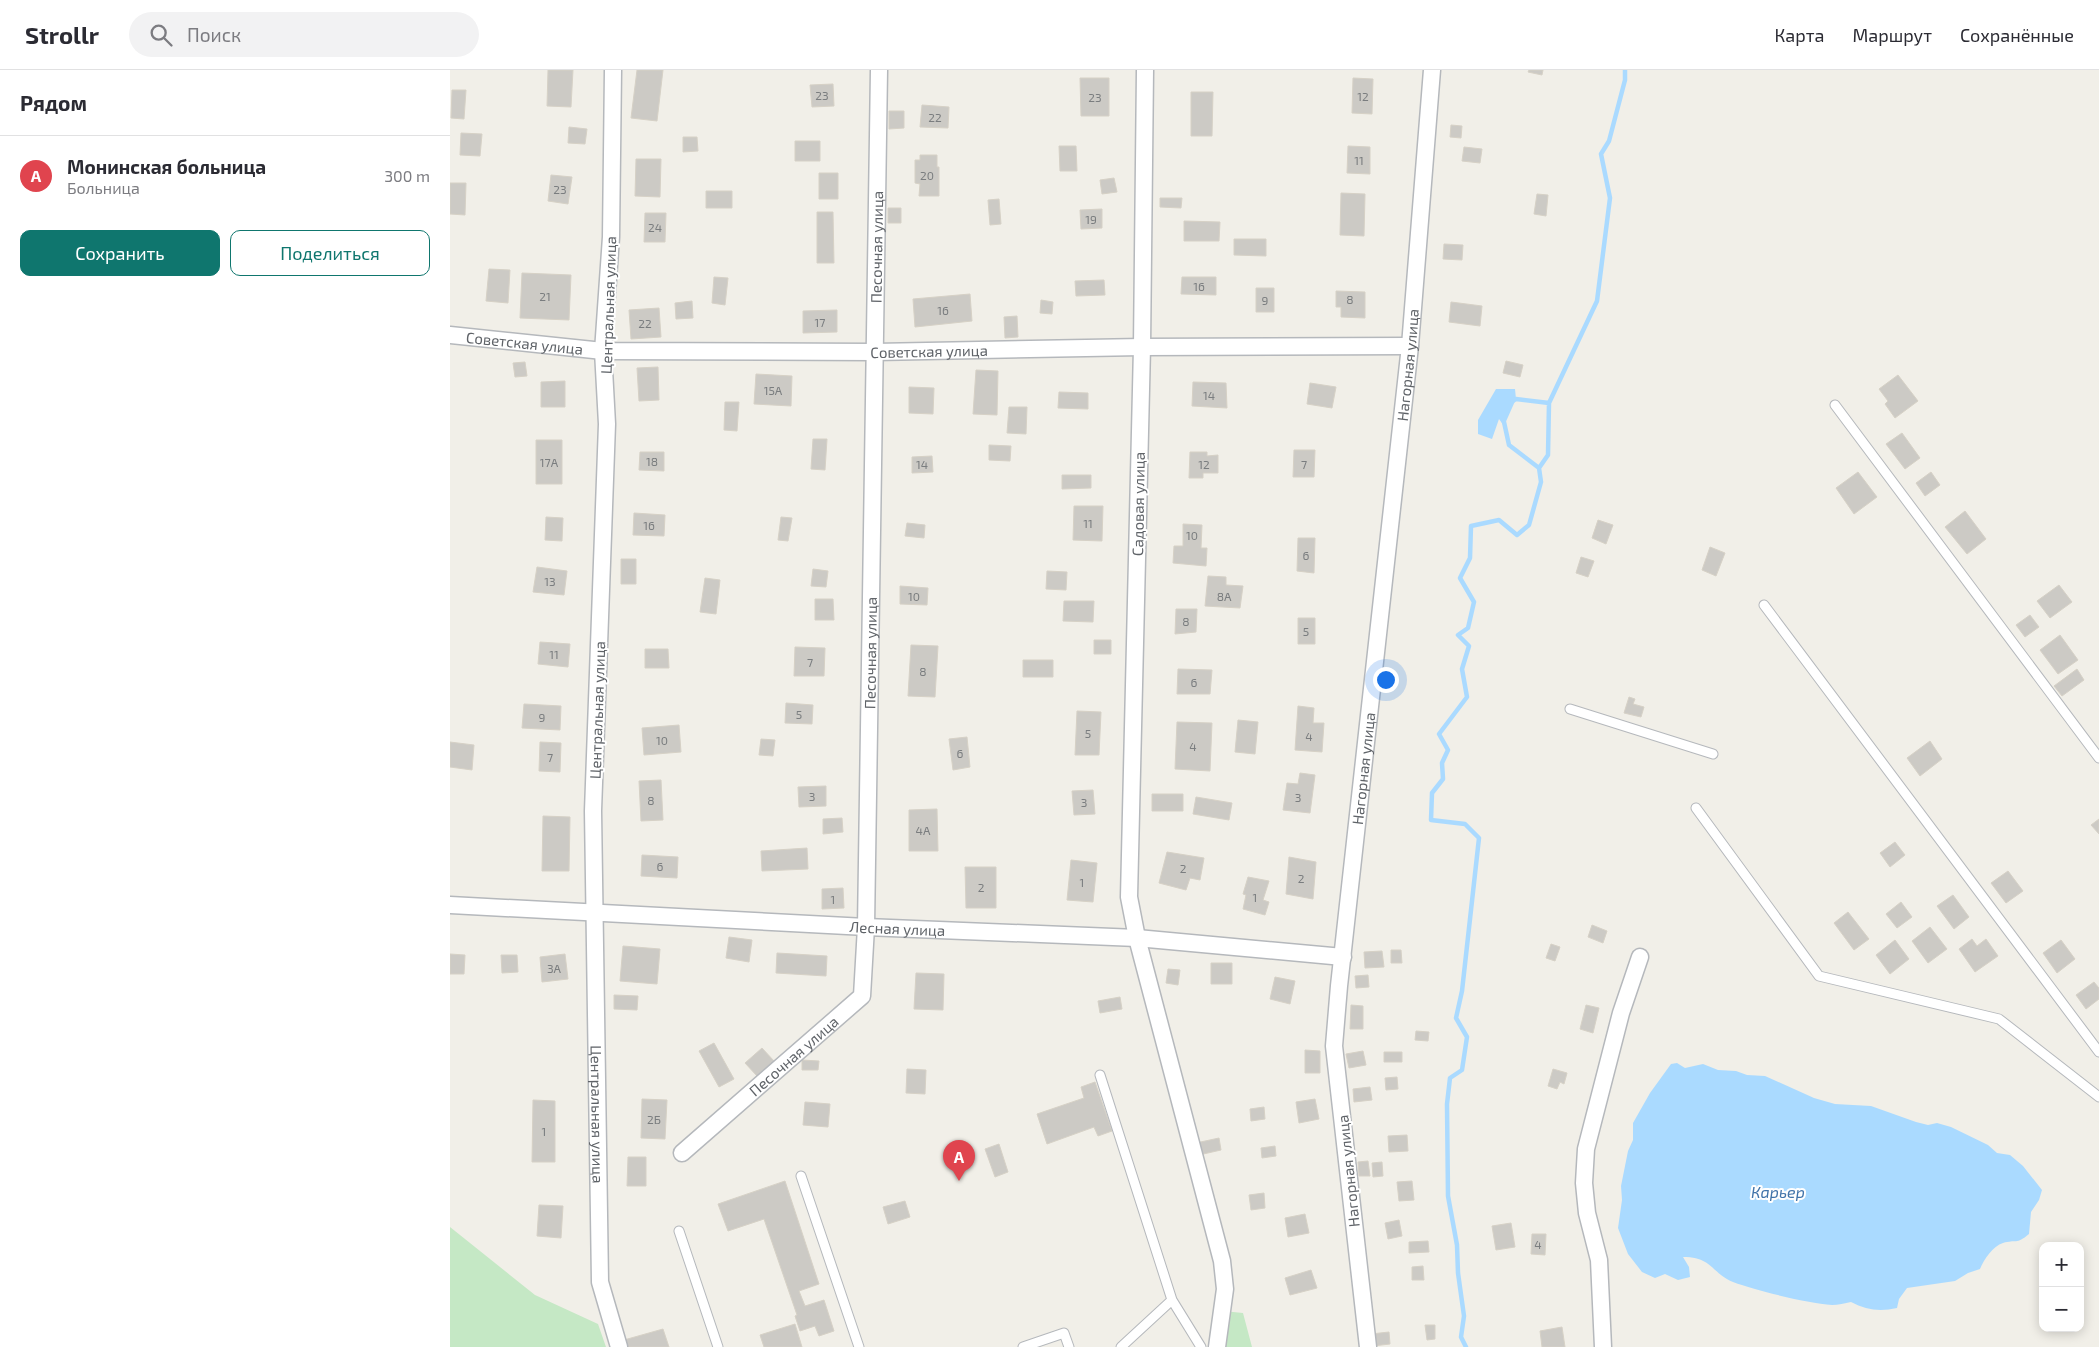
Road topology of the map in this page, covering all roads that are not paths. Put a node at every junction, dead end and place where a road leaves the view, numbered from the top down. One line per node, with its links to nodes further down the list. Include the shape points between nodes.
1 (613, 70): 8 (street, Центральная улица, via 611,236)
2 (879, 70): 9 (street, Песочная улица)
3 (1145, 70): 7 (street, Садовая улица)
4 (1432, 70): 6 (street, Нагорная улица)
5 (450, 335): 8 (street, Советская улица)
6 (1410, 346): 7 (street, Советская улица); 20 (street, Нагорная улица)
7 (1142, 347): 9 (street, Советская улица); 19 (street, Садовая улица, via 1130,897)
8 (604, 351): 9 (street, Советская улица); 17 (street, Центральная улица, via 607,424 593,811)
9 (875, 352): 18 (street, Песочная улица)
10 (1834, 405): 14 (lane)
11 (1764, 605): 22 (lane)
12 (1570, 709): 13 (lane)
13 (1713, 754)
14 (2099, 758)
15 (1696, 808): 24 (lane, via 1819,976 1999,1019)
16 (450, 905): 17 (street, Лесная улица)
17 (596, 914): 18 (street, Лесная улица); 29 (street, Центральная улица, via 600,1282)
18 (866, 927): 19 (street, Лесная улица); 25 (street, Песочная улица, via 862,996)
19 (1137, 938): 20 (street, Лесная улица); 36 (street, Садовая улица, via 1222,1261 1225,1289)
20 (1343, 957): 37 (street, Нагорная улица, via 1334,1046)
21 (1640, 957): 38 (street, via 1621,1013 1586,1149 1584,1183 1587,1213 1599,1260)
22 (2099, 1052)
23 (1100, 1075): 28 (lane)
24 (2099, 1097)
25 (682, 1153)
26 (801, 1176): 31 (lane)
27 (679, 1231): 30 (lane)
28 (1172, 1300): 34 (lane); 35 (lane)
29 (619, 1347)
30 (718, 1347)
31 (859, 1347)
32 (1023, 1347): 33 (lane, via 1064,1334)
33 (1069, 1347)
34 (1121, 1347)
35 (1201, 1347)
36 (1217, 1347)
37 (1368, 1347)
38 (1604, 1347)

